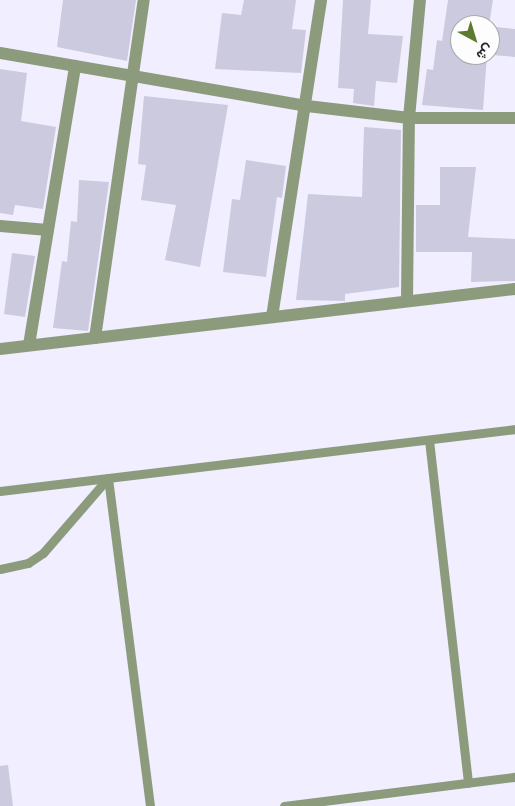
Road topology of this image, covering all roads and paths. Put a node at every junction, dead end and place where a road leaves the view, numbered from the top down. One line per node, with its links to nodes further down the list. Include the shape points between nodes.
1 (144, 0): 6 (street)
2 (321, 0): 7 (street)
3 (420, 0): 8 (street)
4 (0, 53): 5 (street)
5 (75, 66): 6 (street); 11 (street)
6 (135, 75): 7 (street); 15 (street)
7 (307, 106): 8 (street); 14 (street)
8 (409, 118): 9 (street); 13 (street)
9 (515, 118)
10 (0, 226): 11 (street)
11 (48, 230): 16 (street)
12 (515, 289): 13 (street)
13 (407, 301): 14 (street)
14 (272, 316): 15 (street)
15 (95, 338): 16 (street)
16 (29, 345): 17 (street)
17 (0, 349)
18 (515, 429): 19 (lane)
19 (429, 440): 20 (lane); 24 (lane)
20 (108, 478): 21 (lane); 22 (lane, via 43,553 28,564); 25 (lane)
21 (0, 491)
22 (0, 569)
23 (515, 777): 24 (lane)
24 (468, 783): 26 (lane)
25 (150, 806)
26 (284, 806)

